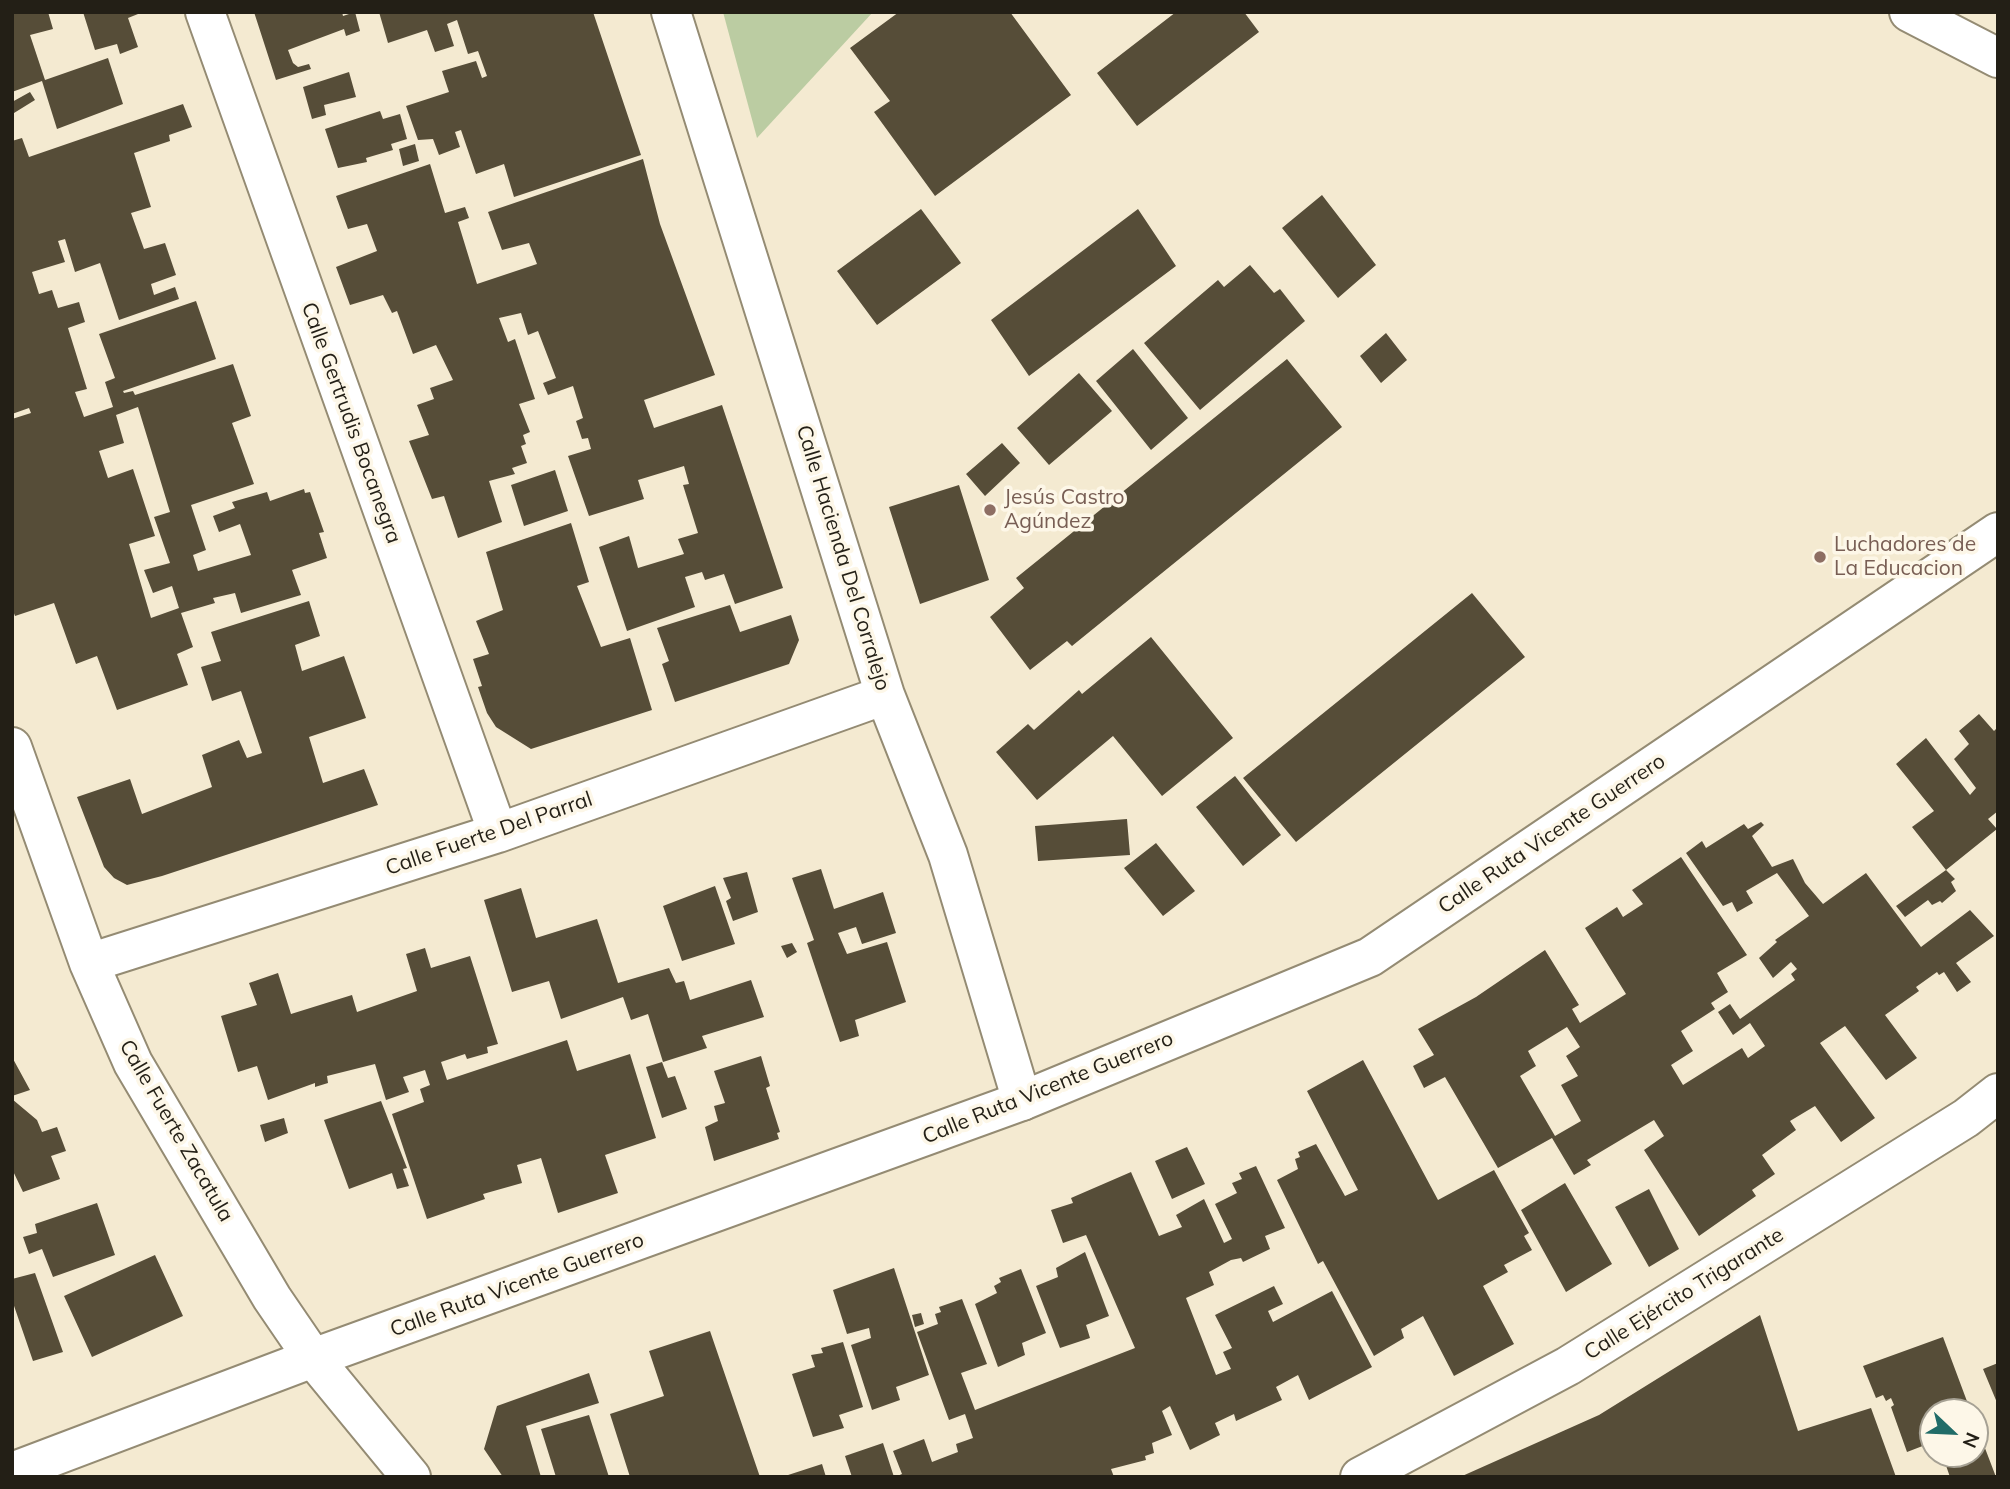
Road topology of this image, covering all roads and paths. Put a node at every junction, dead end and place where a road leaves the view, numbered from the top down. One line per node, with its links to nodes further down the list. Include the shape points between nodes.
1 (205, 12): 8 (street, Calle Gertrudis Bocanegra)
2 (671, 12): 6 (street, Calle Hacienda Del Corralejo)
3 (1909, 12): 4 (street)
4 (1998, 58)
5 (1998, 532): 11 (street, Calle Ruta Vicente Guerrero, via 1370,957)
6 (885, 695): 8 (street, Calle Fuerte Del Parral); 11 (street, Calle Hacienda Del Corralejo, via 948,856)
7 (12, 747): 9 (street, Calle Fuerte Zacatula)
8 (498, 833): 9 (street, Calle Fuerte Del Parral)
9 (89, 963): 12 (street, Calle Fuerte Zacatula, via 133,1063 272,1298)
10 (1998, 1093): 15 (street, Calle Ejército Trigarante, via 1966,1118 1568,1366)
11 (1022, 1101): 12 (street, Calle Ruta Vicente Guerrero)
12 (313, 1358): 13 (street, Calle Ruta Vicente Guerrero); 14 (street, Calle Fuerte Zacatula)
13 (12, 1472)
14 (411, 1477)
15 (1360, 1477)

